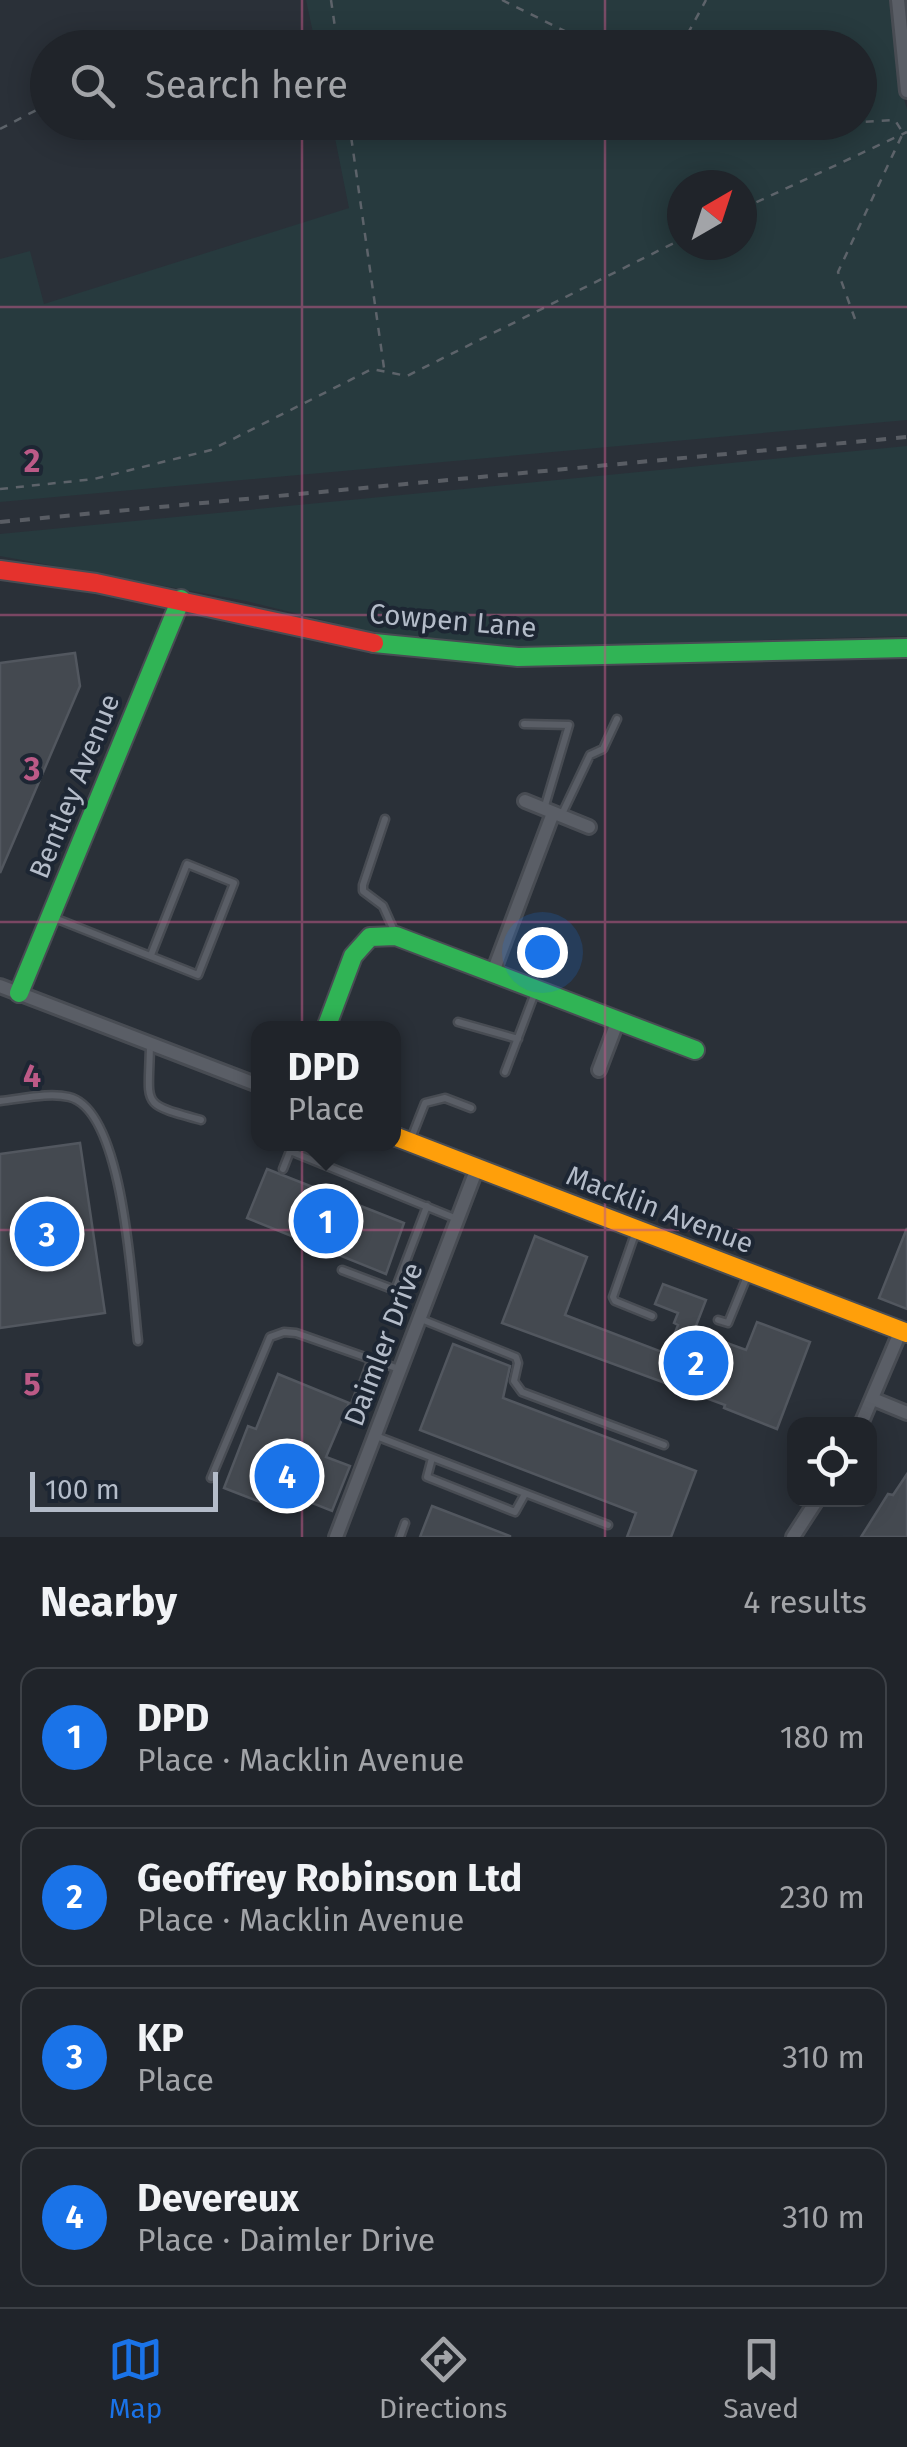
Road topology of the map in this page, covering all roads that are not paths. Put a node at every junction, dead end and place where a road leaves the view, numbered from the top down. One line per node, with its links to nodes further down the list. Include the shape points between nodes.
1 (898, 0): 2 (street)
2 (907, 91)
3 (0, 570): 4 (street, Cowpen Lane)
4 (181, 600): 5 (street, Cowpen Lane, via 454,654); 12 (street, Bentley Avenue)
5 (907, 648)
6 (617, 718): 9 (lane, via 603,749 590,755)
7 (524, 724): 9 (lane, via 569,724)
8 (525, 801): 9 (street)
9 (553, 812): 11 (street); 15 (street)
10 (385, 819): 13 (lane, via 363,890 382,906)
11 (589, 827)
12 (51, 916): 14 (lane); 18 (street, Bentley Avenue)
13 (396, 936): 15 (street); 20 (street, via 370,937 353,956)
14 (151, 956): 14 (lane, via 198,975 234,883 187,864)
15 (493, 972): 17 (street)
16 (0, 986): 18 (street)
17 (536, 989): 19 (street); 22 (lane)
18 (19, 993): 23 (street)
19 (618, 1020): 24 (street); 25 (street)
20 (329, 1021)
21 (458, 1022): 22 (lane)
22 (518, 1039): 26 (lane)
23 (150, 1044): 27 (street); 30 (lane, via 150,1098 158,1108)
24 (695, 1050)
25 (599, 1070)
26 (506, 1072)
27 (251, 1082)
28 (0, 1101): 43 (lane, via 71,1097 96,1117 112,1153 122,1205)
29 (471, 1108): 31 (lane, via 445,1098 425,1102)
30 (201, 1120)
31 (402, 1140): 32 (street, Macklin Avenue)
32 (477, 1168): 35 (street, Daimler Drive); 36 (street, Macklin Avenue)
33 (283, 1169): 34 (lane, via 290,1151)
34 (427, 1206): 35 (lane); 37 (lane, via 395,1290)
35 (458, 1219): 40 (street, Daimler Drive)
36 (637, 1230): 38 (street, Macklin Avenue); 39 (lane, via 613,1296)
37 (342, 1270)
38 (749, 1272): 41 (lane, via 728,1323); 42 (street, Macklin Avenue)
39 (652, 1316)
40 (420, 1318): 45 (street, Daimler Drive); 51 (lane, via 516,1358 514,1381 522,1392)
41 (718, 1320)
42 (904, 1332): 46 (street)
43 (138, 1340)
44 (372, 1360): 45 (lane); 48 (lane); 53 (lane, via 296,1333 270,1337)
45 (400, 1369): 50 (street, Daimler Drive)
46 (873, 1399): 47 (street); 49 (street)
47 (907, 1413)
48 (351, 1416)
49 (864, 1417)
50 (375, 1436): 52 (lane); 58 (street, Daimler Drive)
51 (664, 1445)
52 (432, 1458): 54 (lane); 54 (lane, via 428,1476 514,1512)
53 (210, 1478)
54 (524, 1494): 57 (lane)
55 (812, 1507): 60 (street)
56 (405, 1523): 59 (lane)
57 (608, 1525)
58 (336, 1537)
59 (400, 1537)
60 (792, 1537)

